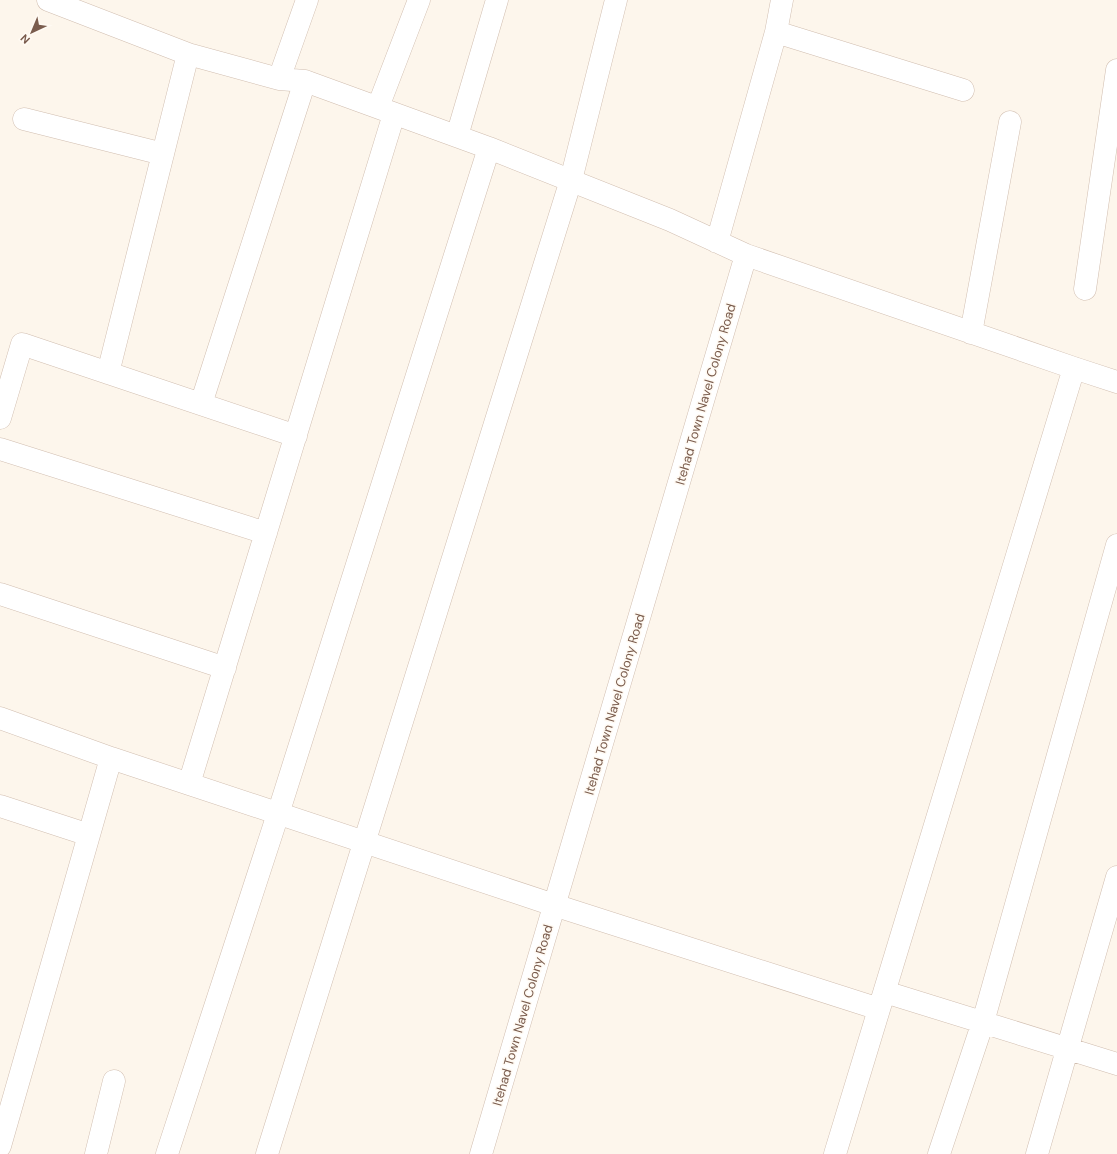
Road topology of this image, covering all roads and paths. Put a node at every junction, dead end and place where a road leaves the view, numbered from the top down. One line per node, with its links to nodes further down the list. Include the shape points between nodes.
1 (48, 0): 8 (street)
2 (306, 0): 10 (street)
3 (419, 0): 13 (street)
4 (497, 0): 16 (street)
5 (616, 0): 20 (street)
6 (782, 0): 7 (street)
7 (776, 32): 12 (street); 21 (street)
8 (188, 54): 10 (street); 19 (street)
9 (1117, 70): 17 (street)
10 (279, 79): 11 (street)
11 (305, 81): 13 (street); 28 (street)
12 (963, 90)
13 (386, 110): 16 (street); 30 (street)
14 (24, 119): 19 (street)
15 (1010, 122): 24 (street)
16 (457, 136): 18 (street)
17 (1112, 143): 23 (street)
18 (489, 148): 20 (street); 40 (street)
19 (163, 154): 26 (street)
20 (571, 180): 21 (street); 42 (street)
21 (717, 242): 22 (street)
22 (746, 255): 24 (street); 44 (street, Itehad Town Navel Colony Road)
23 (1085, 289)
24 (971, 333): 25 (street)
25 (1074, 368): 27 (street); 45 (street)
26 (108, 373): 28 (street); 29 (street, via 22,344)
27 (1117, 382)
28 (201, 404): 30 (street)
29 (0, 418)
30 (296, 436): 32 (street)
31 (0, 449): 32 (street)
32 (266, 534): 35 (street)
33 (1117, 545): 46 (street)
34 (0, 594): 35 (street)
35 (225, 668): 38 (street)
36 (0, 718): 37 (street)
37 (111, 758): 38 (street); 41 (street)
38 (189, 784): 40 (street)
39 (0, 806): 41 (street)
40 (278, 814): 42 (street); 52 (street)
41 (89, 835): 50 (street)
42 (364, 842): 44 (street); 53 (street)
43 (1117, 877): 47 (street)
44 (554, 906): 45 (street); 54 (street, Itehad Town Navel Colony Road)
45 (882, 1000): 46 (street); 55 (street)
46 (983, 1022): 47 (street); 56 (street)
47 (1068, 1049): 48 (street); 57 (street)
48 (1117, 1064)
49 (114, 1081): 51 (street)
50 (0, 1146)
51 (96, 1154)
52 (167, 1154)
53 (267, 1154)
54 (481, 1154)
55 (835, 1154)
56 (940, 1154)
57 (1037, 1154)

